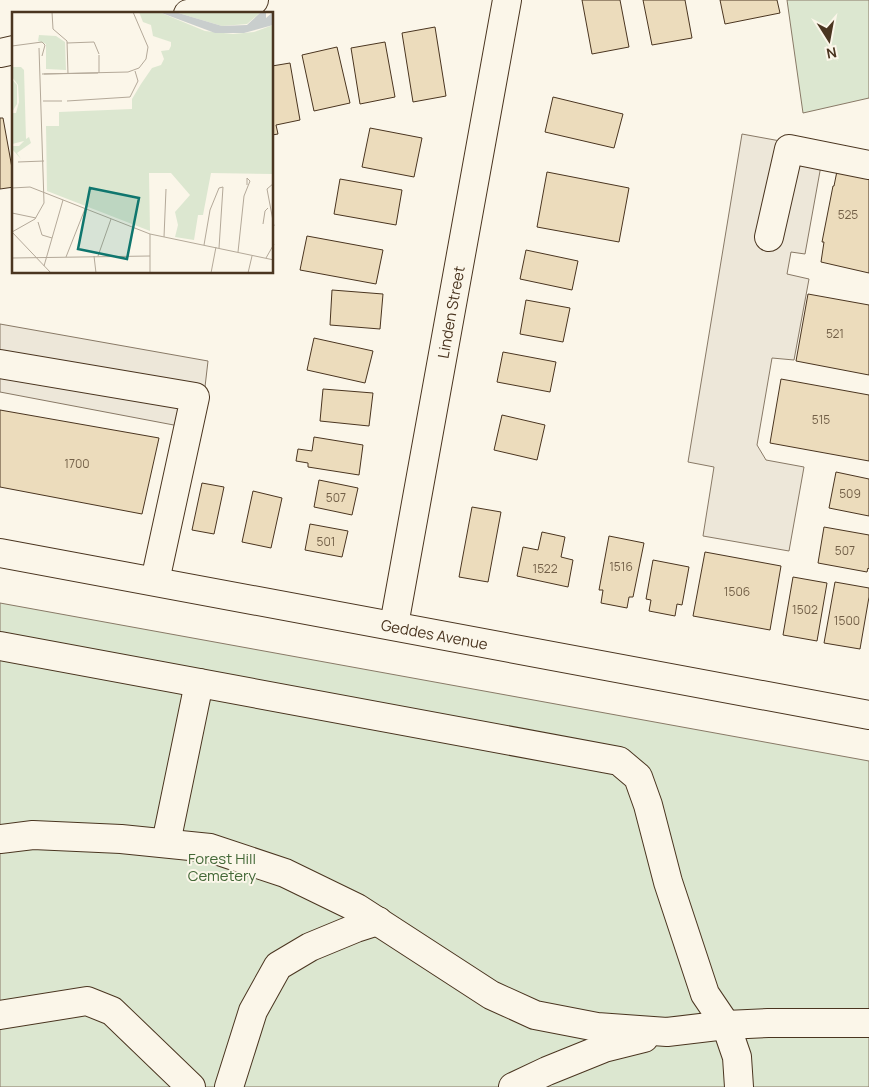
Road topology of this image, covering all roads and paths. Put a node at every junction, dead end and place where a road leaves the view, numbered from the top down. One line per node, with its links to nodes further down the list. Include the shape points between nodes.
1 (254, 0): 3 (main road)
2 (507, 0): 9 (main road, Linden Street)
3 (197, 12)
4 (869, 165): 5 (main road, via 789,149)
5 (769, 237)
6 (0, 364): 8 (main road, via 196,398)
7 (0, 553): 8 (main road, Geddes Avenue)
8 (154, 581): 9 (main road, Geddes Avenue)
9 (394, 625): 12 (main road, Geddes Avenue)
10 (0, 646): 11 (main road)
11 (199, 683): 14 (main road); 17 (main road, via 620,761 638,777 705,994)
12 (869, 715)
13 (0, 839): 14 (main road, via 32,835)
14 (166, 843): 15 (main road, via 210,848 285,873)
15 (378, 921): 19 (main road, via 491,995 535,1015 597,1027); 21 (main road, via 310,947 278,966 253,1011)
16 (0, 1015): 20 (main road, via 87,1002 112,1011)
17 (726, 1025): 18 (main road); 19 (main road); 23 (main road, via 737,1057)
18 (867, 1025)
19 (668, 1032): 22 (main road, via 604,1048)
20 (191, 1087)
21 (229, 1087)
22 (513, 1087)
23 (739, 1087)

